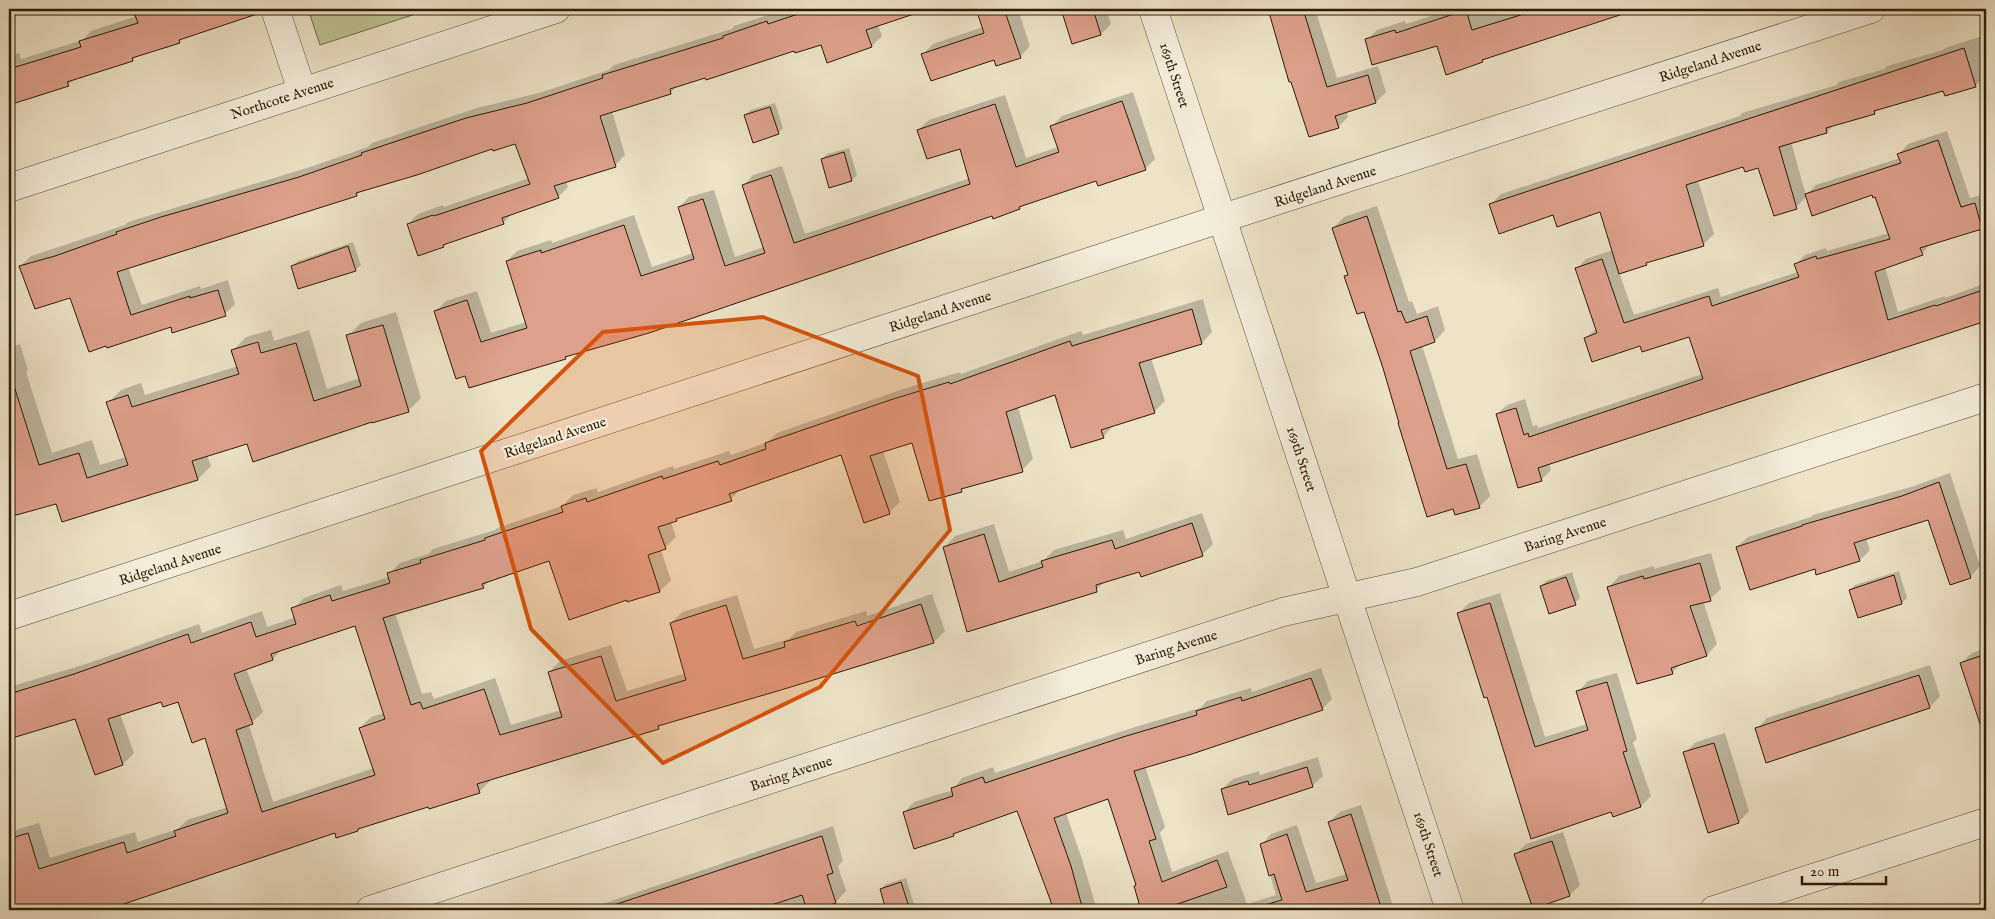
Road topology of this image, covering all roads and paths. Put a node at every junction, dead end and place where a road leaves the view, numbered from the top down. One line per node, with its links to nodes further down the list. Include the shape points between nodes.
1 (276, 9): 5 (street)
2 (556, 9): 5 (street, Northcote Avenue)
3 (1153, 9): 7 (street, 169th Street)
4 (1871, 9): 7 (street, Ridgeland Avenue)
5 (302, 91): 6 (street, Northcote Avenue)
6 (9, 188)
7 (1223, 218): 9 (street, 169th Street); 10 (street, Ridgeland Avenue)
8 (1986, 398): 9 (street, Baring Avenue, via 1417,582)
9 (1347, 598): 12 (street, Baring Avenue, via 1283,612); 13 (street, 169th Street)
10 (9, 616)
11 (1986, 822): 14 (street)
12 (370, 910)
13 (1450, 910)
14 (1714, 910)

